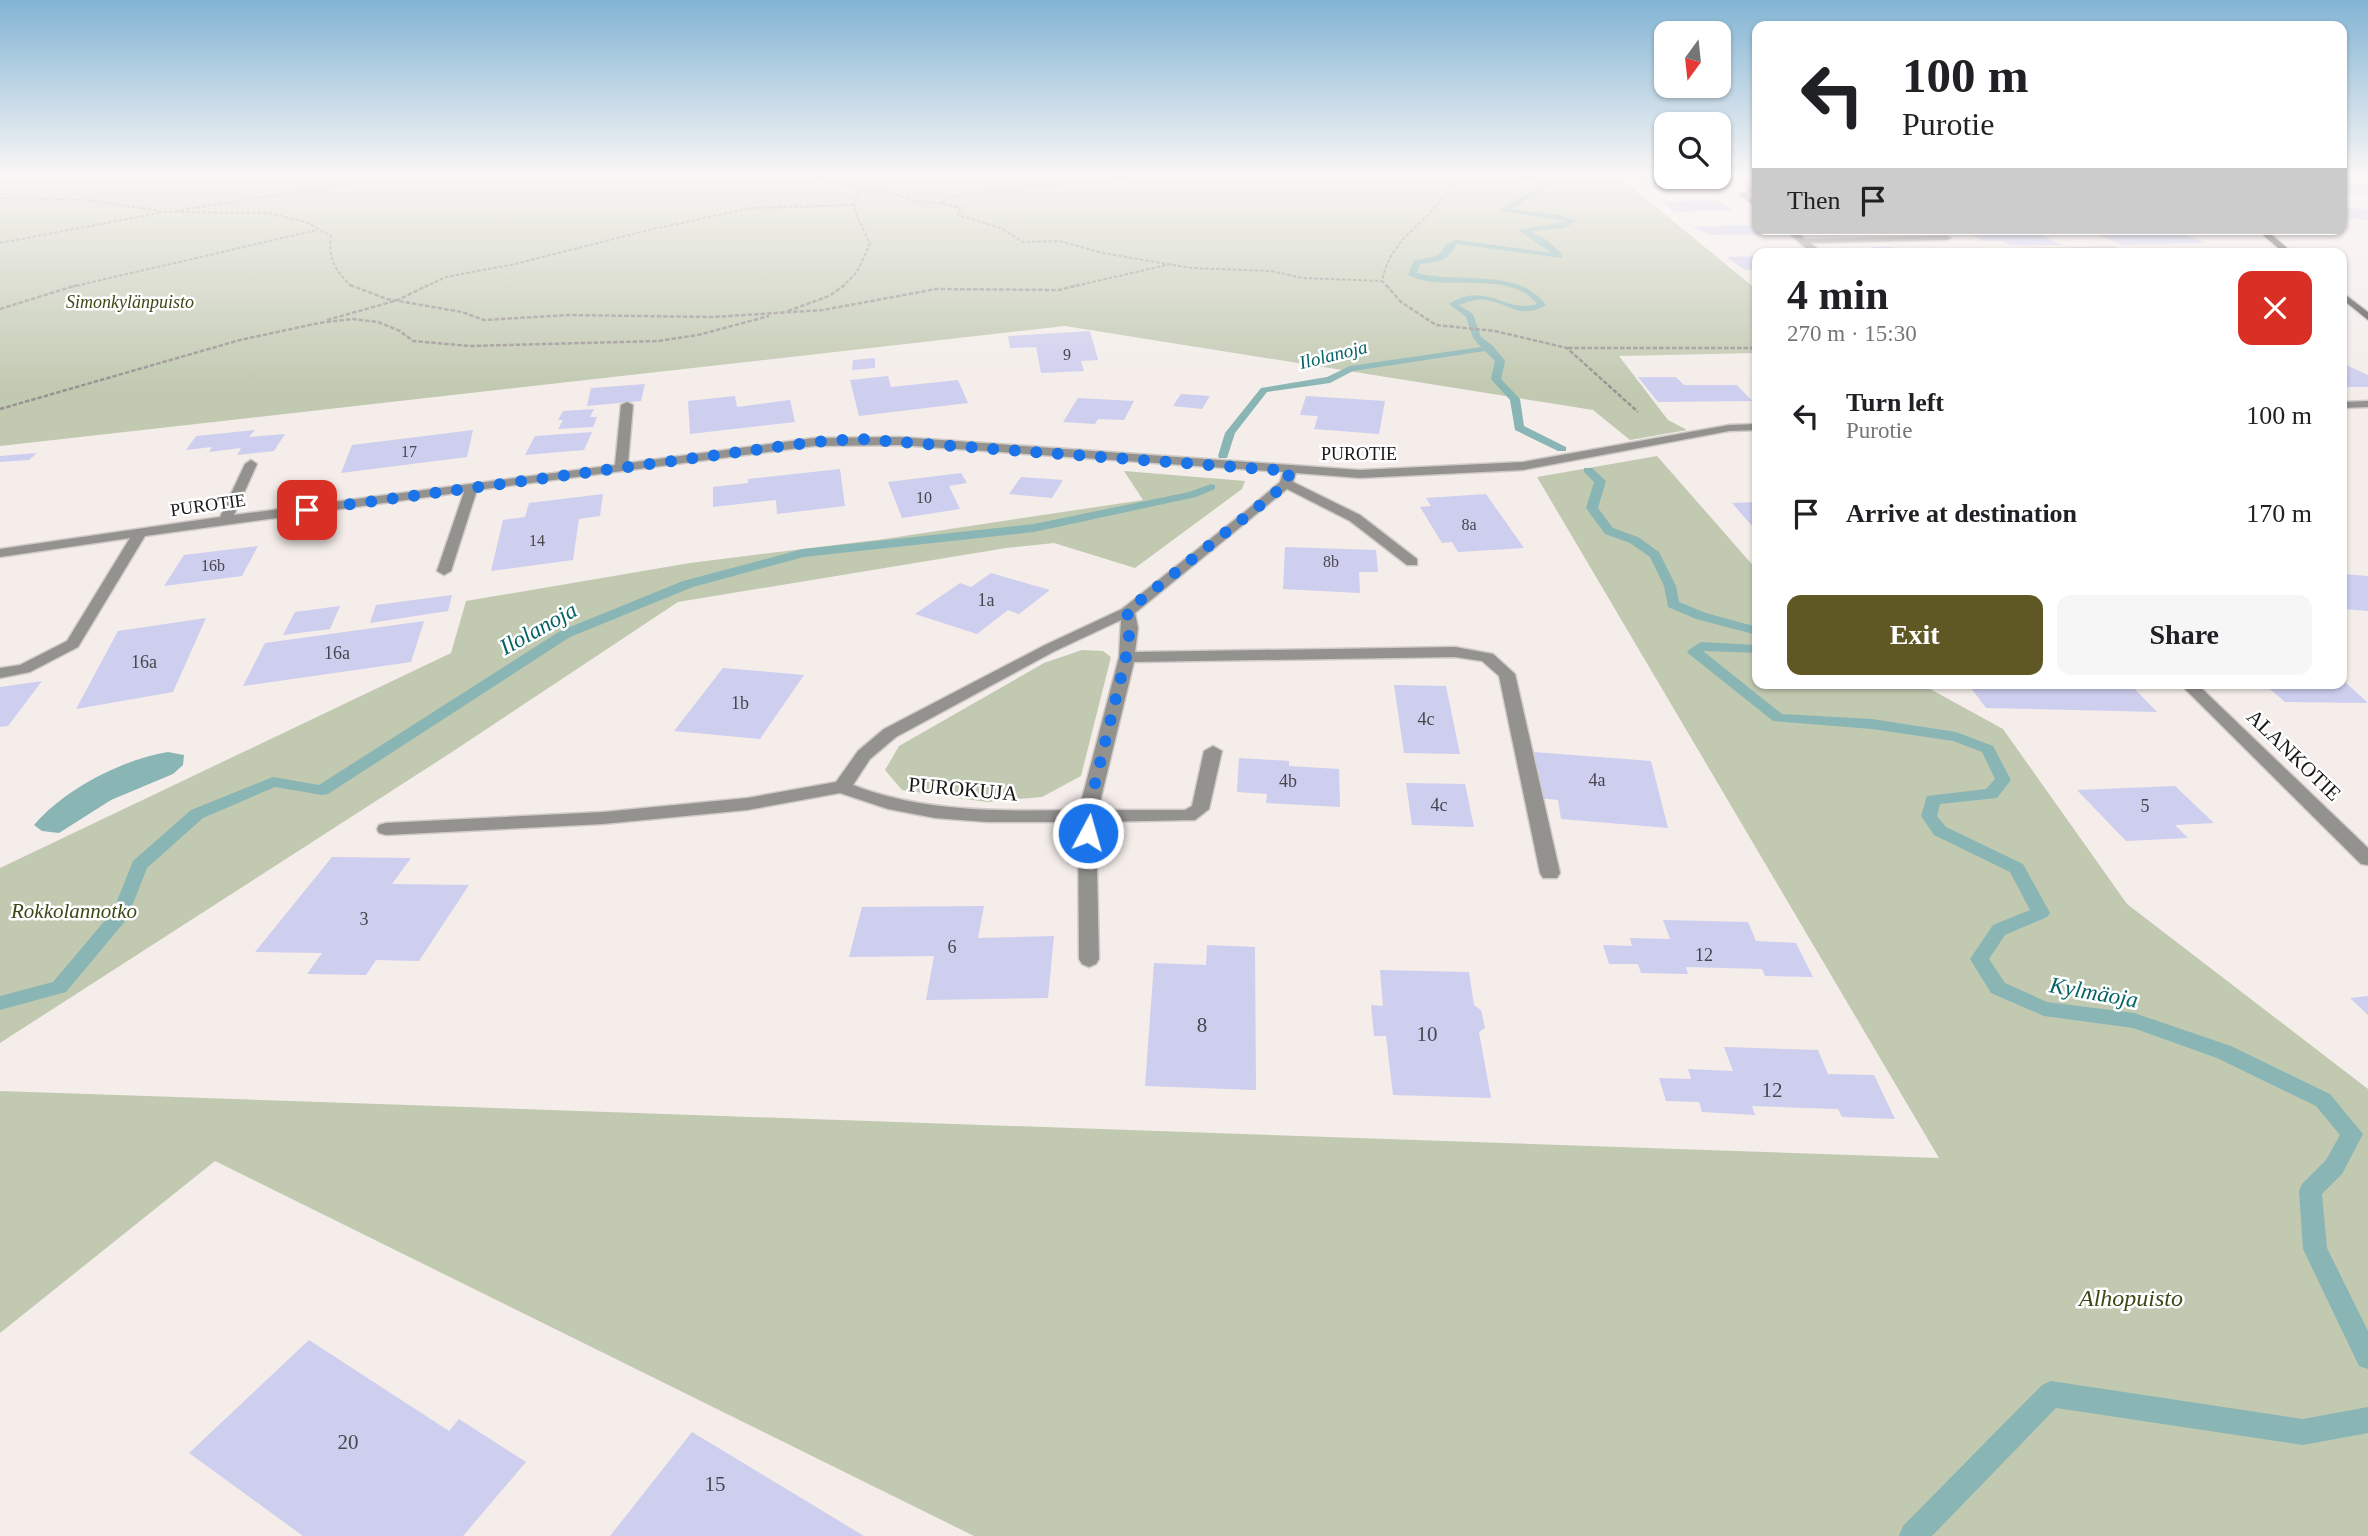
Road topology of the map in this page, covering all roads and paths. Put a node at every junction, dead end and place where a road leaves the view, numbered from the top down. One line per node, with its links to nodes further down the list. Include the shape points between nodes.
1 (246, 246): 11 (path, via 85,283)
2 (330, 246): 10 (path, via 335,270 354,289)
3 (587, 246): 10 (path, via 446,278)
4 (869, 246): 12 (path, via 862,268 848,284 810,304)
5 (1076, 246): 7 (path)
6 (1396, 246): 8 (path, via 1388,255)
7 (1171, 264): 8 (path); 12 (path, via 1059,290 936,289 822,310)
8 (1382, 281): 15 (path, via 1401,302 1436,325 1495,331)
9 (2347, 299): 13 (main road)
10 (398, 300): 12 (path, via 484,320); 14 (path)
11 (0, 309)
12 (778, 313): 14 (path, via 658,341 568,344 435,344 413,341 378,322)
13 (2368, 317)
14 (319, 323): 20 (path, via 240,340)
15 (1567, 348): 16 (path); 22 (path, via 1648,421)
16 (1752, 348)
17 (2368, 404): 19 (street)
18 (627, 405): 24 (street)
19 (2347, 405)
20 (0, 409)
21 (1752, 426): 22 (street, PUROTIE)
22 (1675, 439): 25 (street, PUROTIE, via 1523,466)
23 (251, 464): 27 (street)
24 (621, 468): 25 (street, PUROTIE, via 859,439); 26 (street, PUROTIE)
25 (1288, 477): 30 (street, via 1355,518); 32 (street)
26 (471, 489): 27 (street, PUROTIE); 31 (street)
27 (225, 520): 28 (street, PUROTIE)
28 (139, 534): 29 (street, PUROTIE); 34 (street, via 73,644 24,669)
29 (0, 553)
30 (1412, 562)
31 (444, 571)
32 (1127, 611): 33 (street); 37 (street, via 890,733 864,755)
33 (1126, 657): 38 (street); 41 (street, via 1455,652 1487,657 1507,674)
34 (0, 673)
35 (2193, 689): 40 (street, ALANKOTIE)
36 (1213, 751): 38 (street, PUROKUJA, via 1200,810 1189,816)
37 (842, 787): 38 (street, PUROKUJA, via 889,804 934,811); 39 (street, via 747,804 603,818)
38 (1087, 816): 42 (street)
39 (386, 829)
40 (2368, 859)
41 (1550, 873)
42 (1089, 959)

